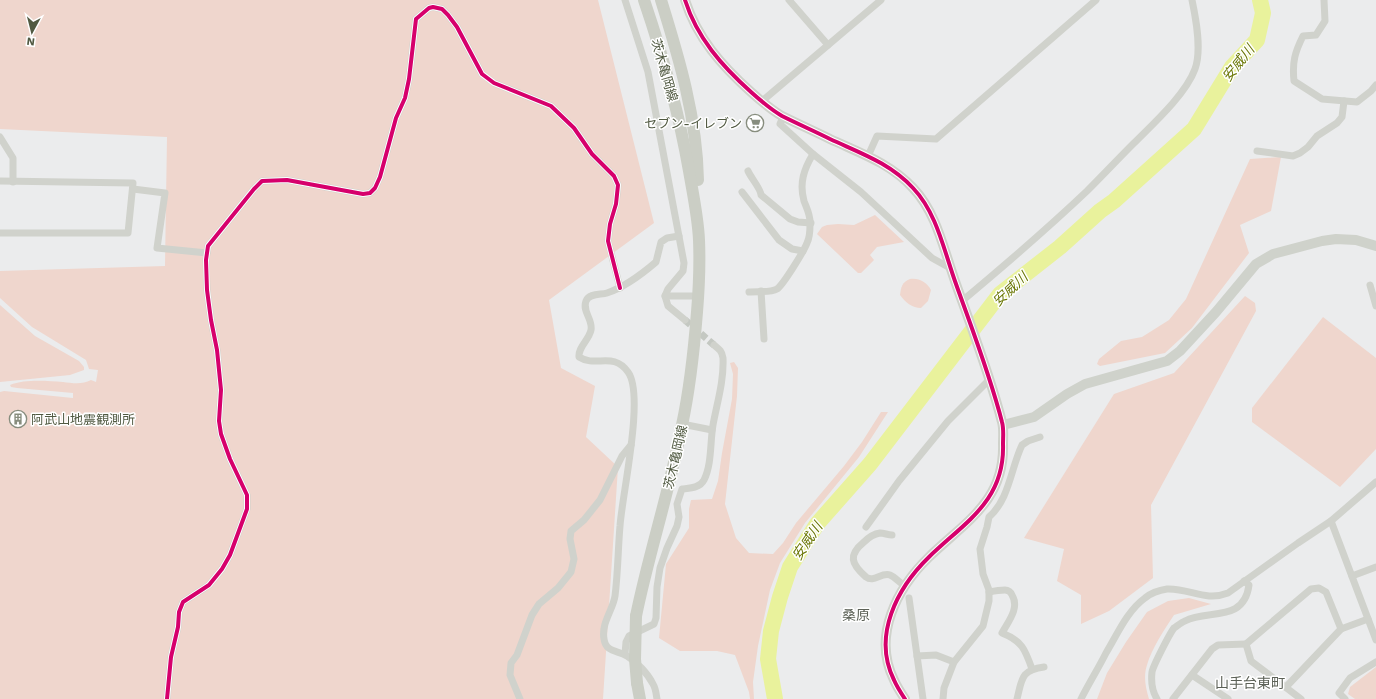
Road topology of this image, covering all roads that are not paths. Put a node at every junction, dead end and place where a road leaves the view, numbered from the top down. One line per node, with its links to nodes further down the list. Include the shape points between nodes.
1 (625, 0): 27 (street, via 648,72)
2 (644, 0): 24 (main road, 茨木亀岡線, via 673,92)
3 (661, 0): 24 (main road, 茨木亀岡線, via 692,118 698,178)
4 (685, 0): 13 (street, via 694,24 709,49)
5 (789, 0): 10 (street)
6 (881, 0): 10 (street)
7 (1096, 0): 18 (street, via 936,139 877,136)
8 (1192, 0): 38 (street, via 1198,59 1186,87 1087,191)
9 (1324, 0): 12 (street, via 1325,21 1316,35 1303,36 1296,51 1292,68 1294,81 1322,99)
10 (828, 45): 13 (street)
11 (1376, 85): 12 (street, via 1357,102)
12 (1344, 101): 16 (street, via 1342,117 1337,123 1317,136 1300,153 1293,156)
13 (761, 102): 14 (street)
14 (783, 117): 17 (street, via 780,124); 18 (street)
15 (0, 136): 21 (street, via 13,158)
16 (1257, 151)
17 (813, 154): 25 (street, via 805,168 802,194 810,215); 31 (street, via 861,192 932,258)
18 (868, 156): 31 (street, via 898,173 920,196 939,232)
19 (748, 171): 25 (street, via 761,195 790,219)
20 (0, 181): 21 (street)
21 (13, 182): 22 (street, via 133,183)
22 (132, 189): 26 (street, via 128,233); 30 (street, via 165,193 157,248)
23 (742, 192): 29 (street, via 779,240 792,250)
24 (696, 211): 37 (main road, 茨木亀岡線, via 699,240)
25 (810, 224): 29 (street)
26 (0, 233)
27 (679, 236): 32 (street, via 661,242 656,262); 36 (street, via 683,271 668,289)
28 (1376, 246): 45 (street, via 1356,240 1336,239 1273,254 1256,264 1216,312 1180,351 1167,361 1085,384 1034,417)
29 (803, 251): 34 (street, via 778,288)
30 (207, 253): 32 (street, via 208,246 262,181 287,180 363,194 370,193 375,188 396,118 405,98 416,19 425,10 433,7 442,9 452,21 482,74 494,83 551,106 574,128 592,154 614,176 618,185 608,241); 74 (street, via 207,290 217,350 221,434 247,495 247,509 230,555 222,568 208,585 183,602 171,658)
31 (950, 268): 38 (street)
32 (620, 288): 48 (street, via 602,295 592,295 587,299 584,308 591,324 591,331 578,352 579,357 589,361 618,363 629,373 635,403)
33 (1376, 290): 39 (street, via 1370,285)
34 (761, 291): 35 (street); 41 (street)
35 (749, 292)
36 (666, 296): 37 (street); 40 (street, via 668,306)
37 (698, 296): 44 (main road, 茨木亀岡線, via 694,352)
38 (963, 303): 43 (street)
39 (1376, 306)
40 (685, 320)
41 (764, 339)
42 (714, 345): 46 (street, via 723,357 720,397)
43 (990, 379): 45 (street); 53 (street, via 948,421 898,481)
44 (682, 424): 46 (street); 76 (main road, 茨木亀岡線, bridge, via 636,616 635,659)
45 (1003, 425): 50 (street, via 1002,465 997,483)
46 (712, 430): 65 (street, via 708,466 703,481 695,488 682,489 677,504 677,526 660,568 654,624 629,636)
47 (1040, 437): 51 (street, via 1022,445 1000,503)
48 (631, 445): 65 (street, via 620,525 615,597 604,630 607,648); 75 (street, via 622,456 600,500 572,531 570,539 574,559 571,572 558,588 539,604 532,615 510,675)
49 (1376, 482): 52 (street)
50 (981, 509): 51 (street); 58 (street, via 929,558)
51 (989, 517): 59 (street, via 980,549 983,574)
52 (1331, 521): 56 (street); 57 (street)
53 (866, 527)
54 (892, 535): 58 (street, via 880,533 870,536 856,548 852,556 853,562 867,578 889,575)
55 (1376, 567): 56 (street)
56 (1352, 576): 61 (street)
57 (1244, 581): 82 (street, via 1228,593 1218,596 1167,589 1145,598 1122,625); 83 (street, via 1249,585 1248,595 1231,611 1185,621 1174,628 1152,671 1152,686)
58 (905, 586): 78 (street, via 894,605 887,628 886,654 893,678)
59 (989, 592): 67 (street, via 983,626); 70 (street, via 1006,590 1013,596 1016,604 1014,611 1002,633 1021,644)
60 (909, 598): 66 (street)
61 (1368, 619): 62 (street); 63 (street)
62 (1341, 629): 64 (street, via 1326,592 1311,588); 72 (street)
63 (1376, 640)
64 (1246, 644): 71 (street, via 1218,645); 72 (street, via 1251,661)
65 (625, 654): 77 (street, via 647,676 654,686)
66 (918, 656): 67 (street, via 936,655); 79 (street)
67 (954, 662): 80 (street, via 944,688)
68 (1376, 662): 73 (street, via 1350,678)
69 (1044, 667): 70 (street)
70 (1032, 669): 81 (street, via 1023,677)
71 (1192, 675): 84 (street); 85 (street)
72 (1286, 687): 86 (street)
73 (1339, 693): 87 (street); 88 (street)
74 (167, 699)
75 (520, 699)
76 (640, 699)
77 (657, 699)
78 (905, 699)
79 (923, 699)
80 (943, 699)
81 (1017, 699)
82 (1081, 699)
83 (1157, 699)
84 (1174, 699)
85 (1228, 699)
86 (1301, 699)
87 (1333, 699)
88 (1345, 699)

